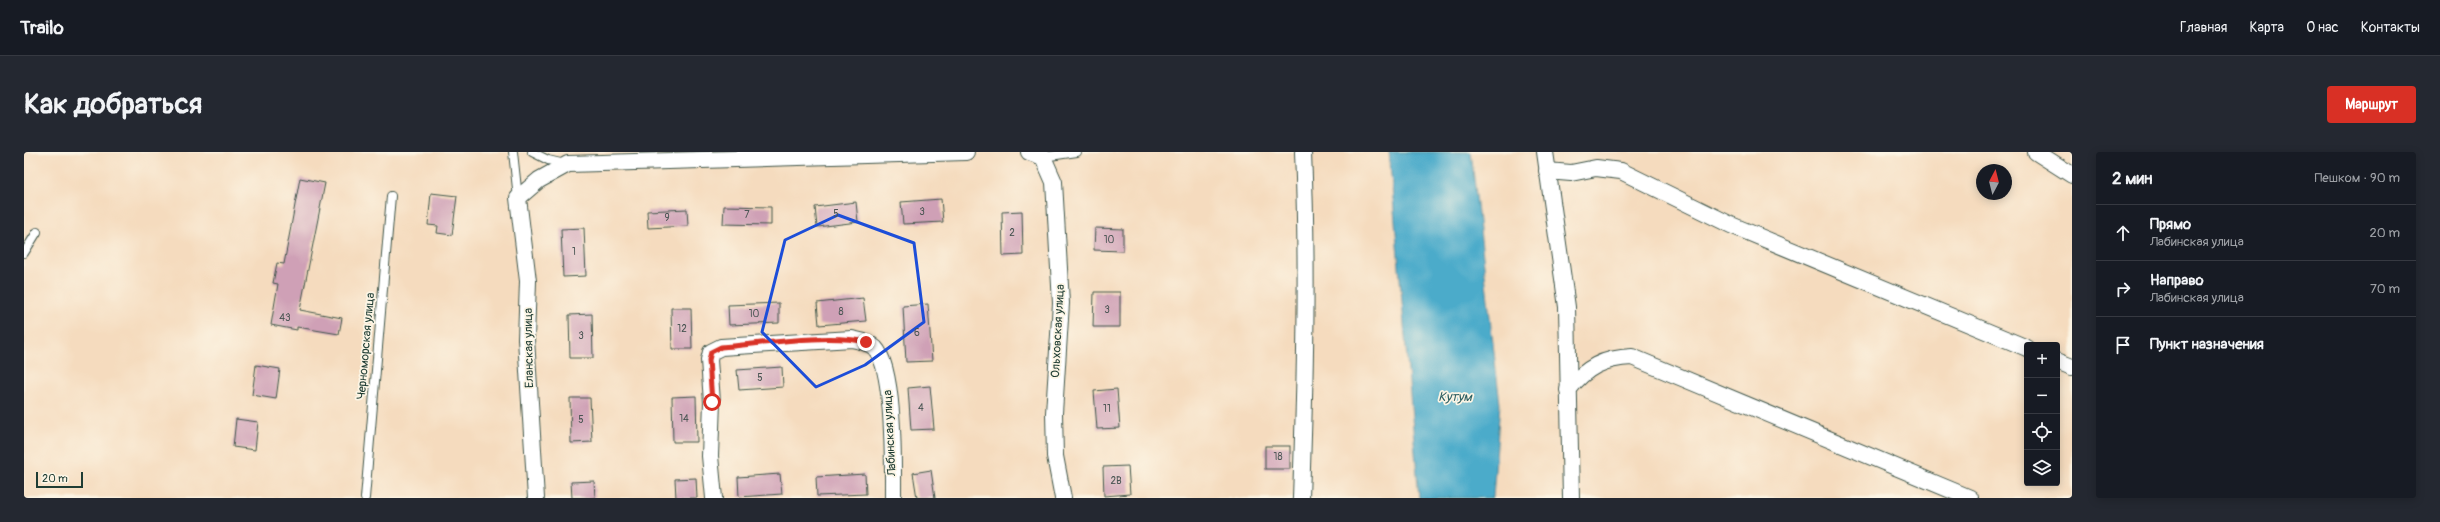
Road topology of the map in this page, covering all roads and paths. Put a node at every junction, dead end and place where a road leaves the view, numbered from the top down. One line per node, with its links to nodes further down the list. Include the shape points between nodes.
1 (513, 152): 13 (lane)
2 (532, 152): 9 (lane, via 548,160)
3 (966, 152): 9 (street)
4 (1077, 152): 8 (lane)
5 (1303, 152): 25 (street, via 1306,224)
6 (1545, 152): 10 (street)
7 (2036, 152): 11 (street)
8 (1036, 155): 24 (street, Ольховская улица, via 1054,182 1062,303 1054,413 1056,456)
9 (568, 164): 13 (street, via 539,180)
10 (1547, 171): 16 (street, via 1571,173 1596,168 1621,171 1731,224); 19 (street, via 1567,307)
11 (2072, 175)
12 (391, 196): 20 (lane, Черноморская улица)
13 (518, 198): 21 (street, Еланская улица, via 528,281 526,339)
14 (37, 232): 15 (lane)
15 (24, 253)
16 (2024, 347)
17 (2060, 362): 18 (street)
18 (2072, 367)
19 (1568, 390): 26 (street); 27 (street, via 1580,375 1595,366 1614,358 1632,357)
20 (365, 498)
21 (536, 498)
22 (714, 498): 23 (street, Лабинская улица, via 710,456 711,352 721,347 852,339 866,342 875,348 889,390)
23 (893, 498)
24 (1063, 498)
25 (1301, 498)
26 (1571, 498)
27 (1970, 498)

